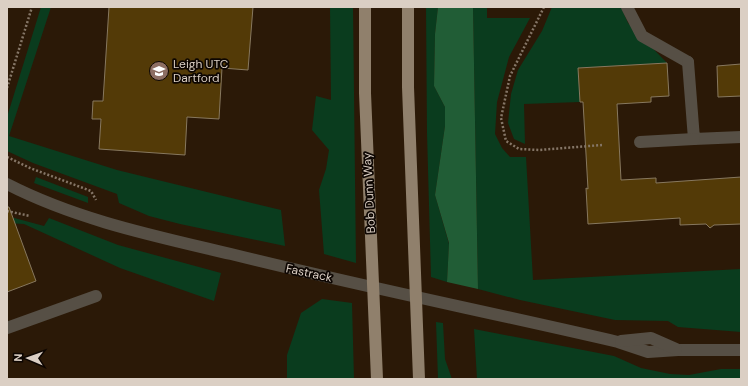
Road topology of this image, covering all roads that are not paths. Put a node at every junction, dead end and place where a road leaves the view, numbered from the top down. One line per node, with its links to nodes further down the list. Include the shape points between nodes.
1 (365, 7): 11 (main road, Bob Dunn Way, via 365,93)
2 (408, 7): 12 (main road, via 408,87)
3 (627, 7): 5 (street, via 642,36 688,62)
4 (741, 137): 5 (street)
5 (694, 138): 6 (street)
6 (640, 142)
7 (7, 184): 10 (street, Fastrack, via 42,200 113,225 271,264 618,342 648,352)
8 (96, 296): 9 (street)
9 (7, 328)
10 (741, 350)
11 (377, 379)
12 (419, 379)

